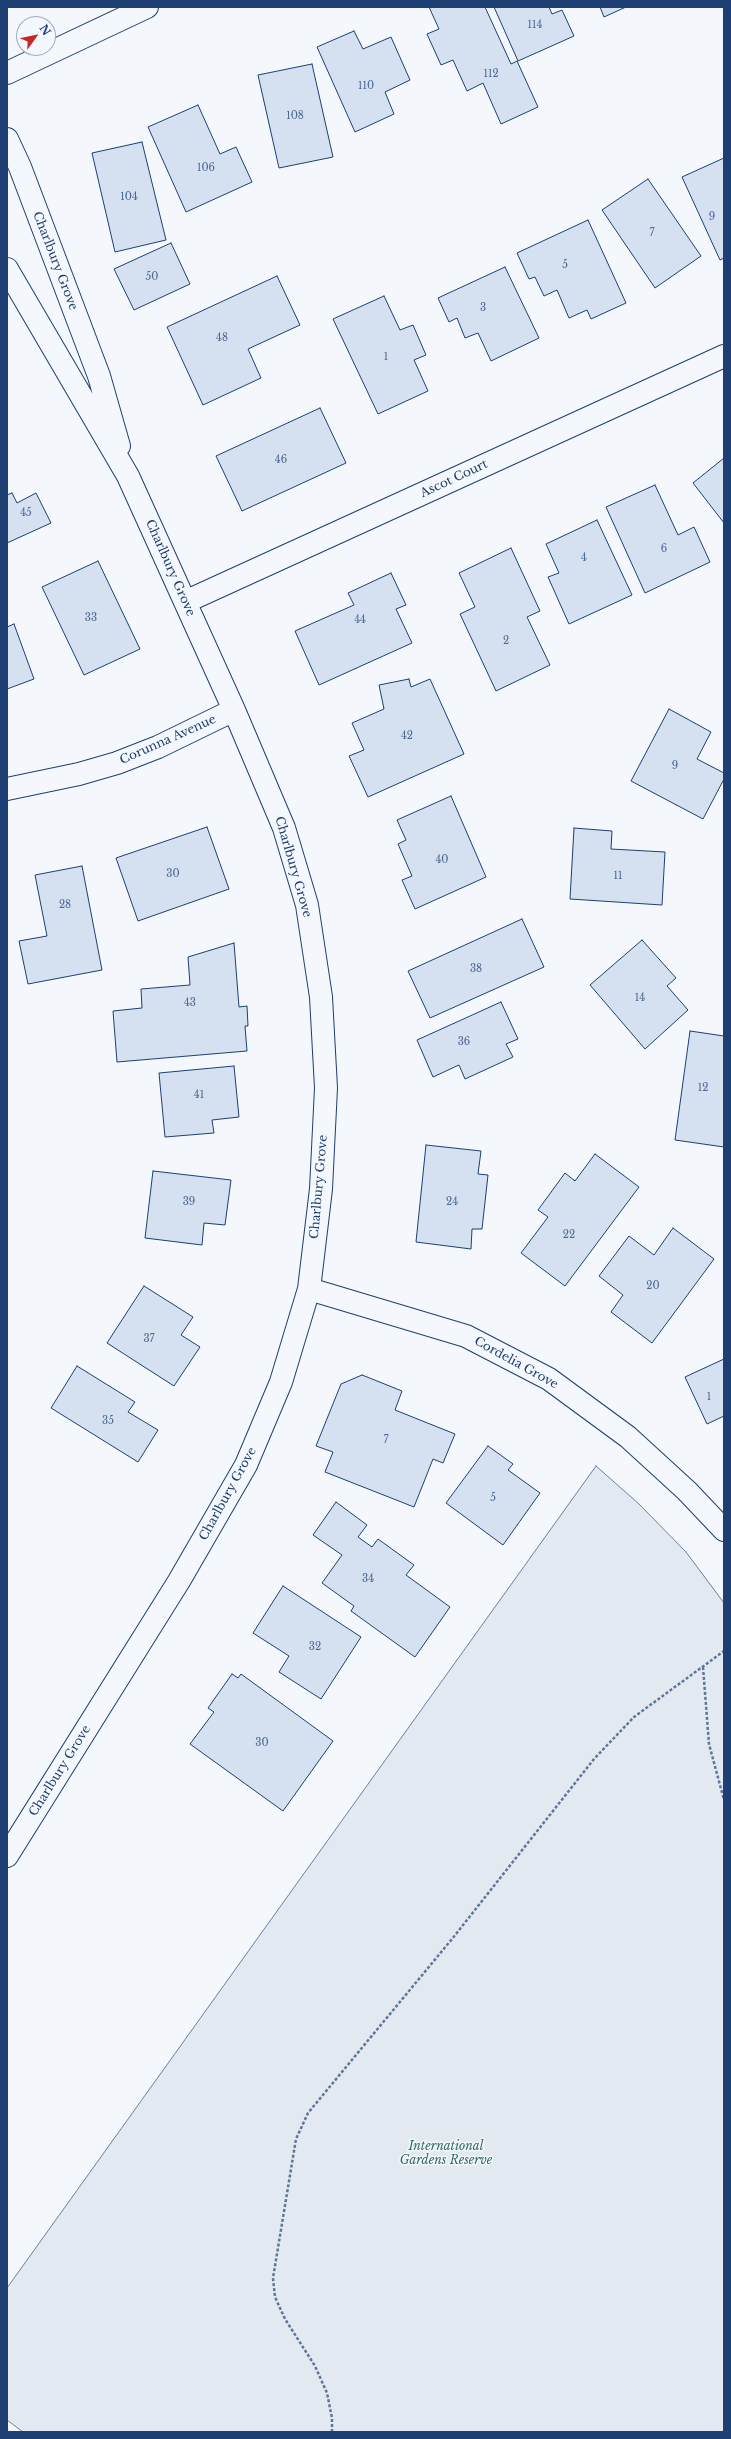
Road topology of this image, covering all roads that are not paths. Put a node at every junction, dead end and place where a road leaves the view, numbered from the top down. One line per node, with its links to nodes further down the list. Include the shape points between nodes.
1 (147, 7): 2 (street)
2 (7, 73)
3 (7, 139): 6 (street, Charlbury Grove, via 99,376)
4 (7, 269): 6 (street, Charlbury Grove)
5 (724, 356): 7 (street, Ascot Court)
6 (128, 476): 7 (street, Charlbury Grove)
7 (185, 602): 8 (street, Charlbury Grove)
8 (234, 710): 9 (street, Corunna Avenue, via 158,747 117,763); 10 (street, Charlbury Grove, via 284,828 306,905 321,997 326,1088 321,1189)
9 (7, 789)
10 (309, 1290): 11 (street, Cordelia Grove, via 466,1336 549,1379 628,1437 687,1491); 12 (street, Charlbury Grove, via 281,1382 246,1465 179,1581)
11 (724, 1530)
12 (7, 1856)

